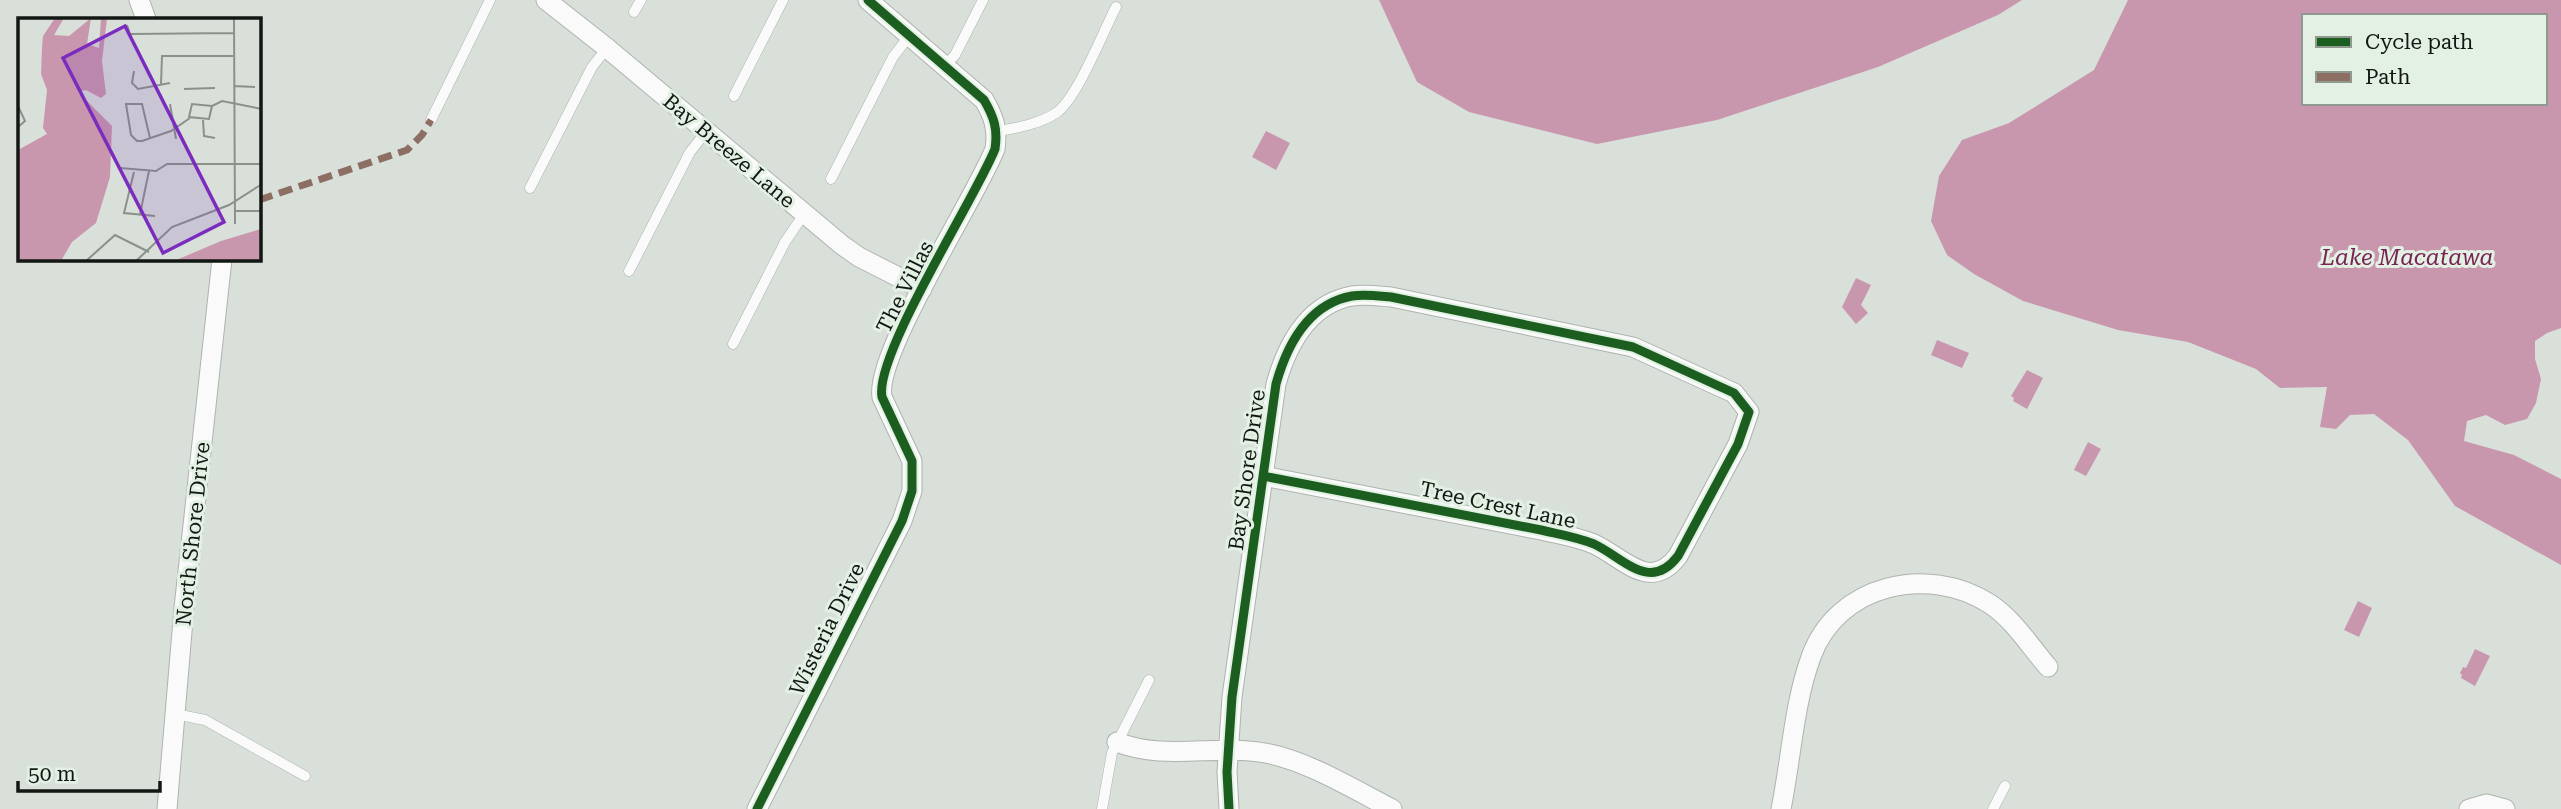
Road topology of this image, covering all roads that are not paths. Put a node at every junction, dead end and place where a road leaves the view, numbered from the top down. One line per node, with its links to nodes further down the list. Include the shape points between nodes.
1 (139, 0): 10 (street)
2 (490, 0): 15 (lane)
3 (545, 0): 12 (street, Bay Breeze Lane)
4 (641, 0): 9 (lane)
5 (783, 0): 14 (lane)
6 (868, 0): 11 (street)
7 (983, 0): 13 (lane)
8 (1116, 7): 16 (lane, via 1072,96 1058,111)
9 (634, 12)
10 (146, 18)
11 (910, 35): 13 (street); 18 (lane, via 893,57)
12 (607, 48): 17 (street, Bay Breeze Lane); 19 (lane)
13 (945, 66): 16 (street, via 984,100)
14 (734, 96)
15 (431, 120)
16 (998, 131): 23 (street, The Villas, via 989,164)
17 (706, 132): 20 (street, Bay Breeze Lane); 22 (lane, via 690,152)
18 (831, 179)
19 (530, 188)
20 (804, 214): 23 (street, Bay Breeze Lane, via 859,257); 24 (lane)
21 (222, 261): 30 (street, North Shore Drive)
22 (629, 271)
23 (922, 289): 26 (street, The Villas, via 880,387)
24 (733, 344)
25 (1749, 412): 27 (street, Tree Crest Lane, via 1738,444 1678,556 1660,572 1637,569 1586,541 1541,530); 27 (street, Bay Shore Drive, via 1734,393 1633,347 1391,297 1352,296 1316,313 1289,346 1276,384)
26 (912, 461): 36 (street, Wisteria Drive, via 912,491 902,521)
27 (1264, 476): 32 (street, Bay Shore Drive)
28 (2048, 667): 40 (street, via 1991,604 1962,591 1932,582 1871,592 1825,629 1811,656)
29 (1149, 680): 31 (lane)
30 (175, 714): 33 (lane, via 205,720); 35 (street, North Shore Drive)
31 (1117, 742): 32 (street, via 1148,751); 37 (lane)
32 (1228, 750): 38 (street, Bay Shore Drive); 39 (street, via 1288,758)
33 (305, 776)
34 (2005, 786): 41 (lane)
35 (167, 809)
36 (758, 809)
37 (1102, 809)
38 (1229, 809)
39 (1392, 809)
40 (1781, 809)
41 (1993, 809)
42 (2469, 809): 43 (street, via 2486,804)
43 (2505, 809)

